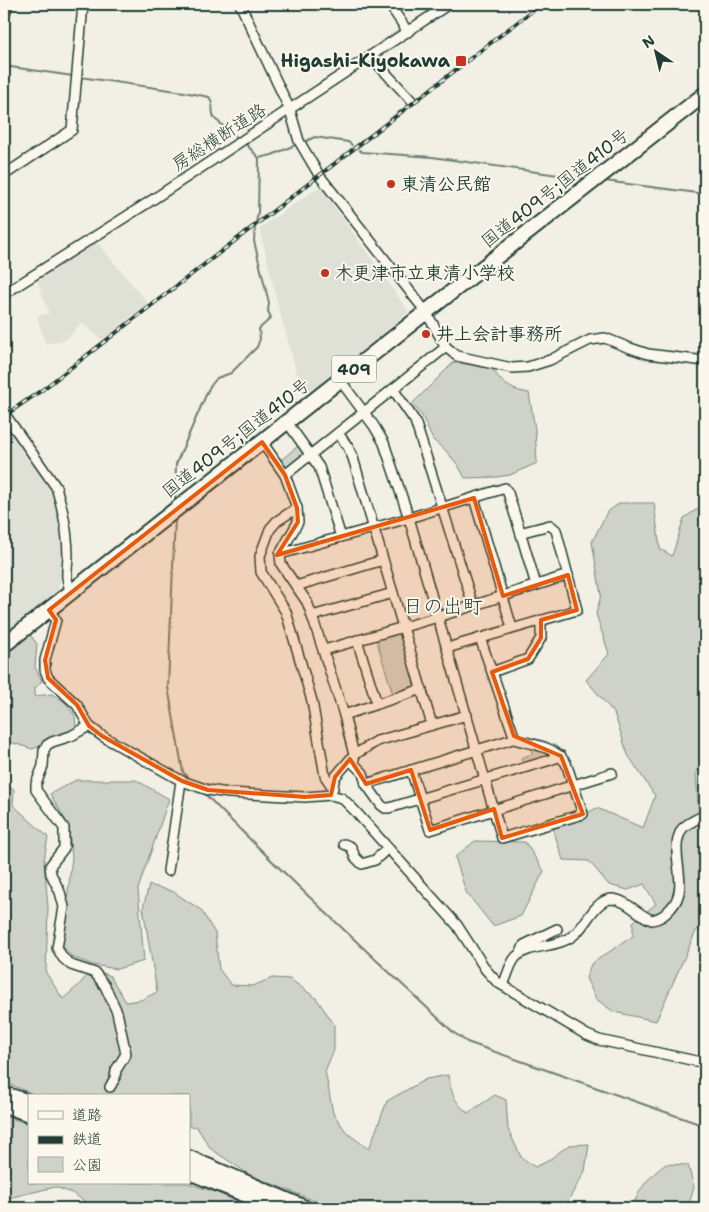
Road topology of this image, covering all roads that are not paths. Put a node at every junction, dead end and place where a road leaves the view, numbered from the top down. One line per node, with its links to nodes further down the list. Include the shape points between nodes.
1 (8, 4): 6 (street)
2 (83, 4): 12 (street, via 72,130)
3 (240, 4): 11 (street)
4 (389, 4): 7 (street)
5 (449, 4): 7 (street, 房総横断道路)
6 (4, 17)
7 (408, 32): 8 (street, 房総横断道路)
8 (370, 56): 10 (street); 11 (street, 房総横断道路)
9 (705, 94): 14 (highway, 国道409号;国道410号 / 409)
10 (411, 100)
11 (290, 110): 13 (street, 房総横断道路); 14 (street, via 299,140 319,175)
12 (4, 175)
13 (4, 294)
14 (426, 312): 15 (street); 17 (highway, 国道409号;国道410号 / 409)
15 (446, 346): 16 (street, via 457,356 512,368 528,368 590,340 605,338 648,354); 18 (street)
16 (705, 361)
17 (340, 380): 19 (street); 21 (highway, 国道409号;国道410号 / 409)
18 (393, 389): 19 (street); 28 (street, via 415,421)
19 (364, 412): 22 (street); 29 (street, via 384,443)
20 (4, 413): 38 (street, via 56,487 65,526 66,579)
21 (287, 422): 23 (highway, 国道409号;国道410号 / 409); 24 (street)
22 (338, 433): 24 (street); 30 (street, via 353,458)
23 (262, 442): 25 (street); 38 (highway, 国道409号;国道410号 / 409)
24 (311, 454): 25 (street); 32 (street, via 326,485)
25 (285, 475): 27 (street)
26 (474, 498): 28 (street); 31 (street, via 505,488); 40 (street)
27 (296, 508): 33 (street, via 298,522); 70 (street, via 270,529 260,556 261,572 286,612 312,701 325,776)
28 (442, 508): 29 (street); 41 (street)
29 (409, 518): 30 (street); 44 (street)
30 (373, 528): 32 (street); 34 (street)
31 (520, 531): 35 (street, via 552,526 556,530); 36 (street)
32 (341, 537): 33 (street)
33 (280, 554): 37 (street, via 281,564)
34 (383, 560): 37 (street); 39 (street)
35 (568, 575): 36 (street); 45 (street, via 578,610)
36 (536, 585): 40 (street)
37 (296, 586): 43 (street)
38 (71, 592): 42 (highway, 国道409号;国道410号 / 409)
39 (393, 593): 43 (street); 46 (street)
40 (503, 596): 41 (street); 47 (street)
41 (473, 606): 44 (street)
42 (49, 610): 50 (highway, 国道409号;国道410号 / 409); 59 (street, via 56,620 46,651 45,670 52,683 77,705)
43 (312, 616): 52 (street)
44 (438, 617): 46 (street); 51 (street)
45 (541, 620): 47 (street); 53 (street, via 541,638 528,659)
46 (403, 627): 49 (street); 54 (street)
47 (512, 628): 48 (street)
48 (480, 638): 51 (street); 53 (street)
49 (358, 640): 52 (street); 55 (street)
50 (4, 645)
51 (447, 648): 57 (street)
52 (324, 650): 56 (street)
53 (492, 672): 60 (street)
54 (422, 689): 55 (street); 58 (street)
55 (377, 704): 56 (street)
56 (344, 715): 62 (street)
57 (467, 715): 58 (street); 61 (street)
58 (432, 725): 62 (street, via 377,741)
59 (89, 726): 66 (street); 81 (street, via 47,745 36,790 64,828 64,848 50,866 64,906 57,948 72,965 95,973 105,986 120,1023 126,1054)
60 (516, 738): 61 (street); 63 (street, via 553,749)
61 (477, 749): 64 (street); 67 (street)
62 (354, 755): 68 (street, via 354,764 363,774); 70 (street, via 335,777)
63 (561, 756): 67 (street); 69 (street)
64 (411, 770): 68 (street); 71 (street)
65 (612, 773): 69 (street)
66 (181, 780): 70 (street, via 208,790 229,793 304,797); 76 (street)
67 (486, 780): 71 (street); 72 (street)
68 (366, 784): 71 (street, via 385,808)
69 (573, 785): 72 (street); 72 (street, via 583,814 502,838)
70 (332, 791): 75 (street, via 348,803)
71 (420, 799): 72 (street, via 430,830)
72 (494, 809)
73 (705, 815): 78 (street, via 683,827 678,848 679,894 665,915 652,920 621,901 610,899 597,907 581,928 566,940)
74 (344, 844): 75 (street, via 351,847 354,858 362,864 375,860)
75 (388, 848): 79 (street, via 457,925 491,977)
76 (168, 871)
77 (557, 929): 78 (street, via 524,946)
78 (521, 953): 79 (street, via 514,958)
79 (503, 985): 80 (street, via 587,1036)
80 (705, 1063)
81 (110, 1087)
82 (4, 1094): 83 (highway)
83 (28, 1102)
84 (4, 1105): 85 (highway)
85 (28, 1114)
86 (190, 1158): 88 (highway)
87 (190, 1172): 89 (highway)
88 (302, 1206)
89 (279, 1208)

